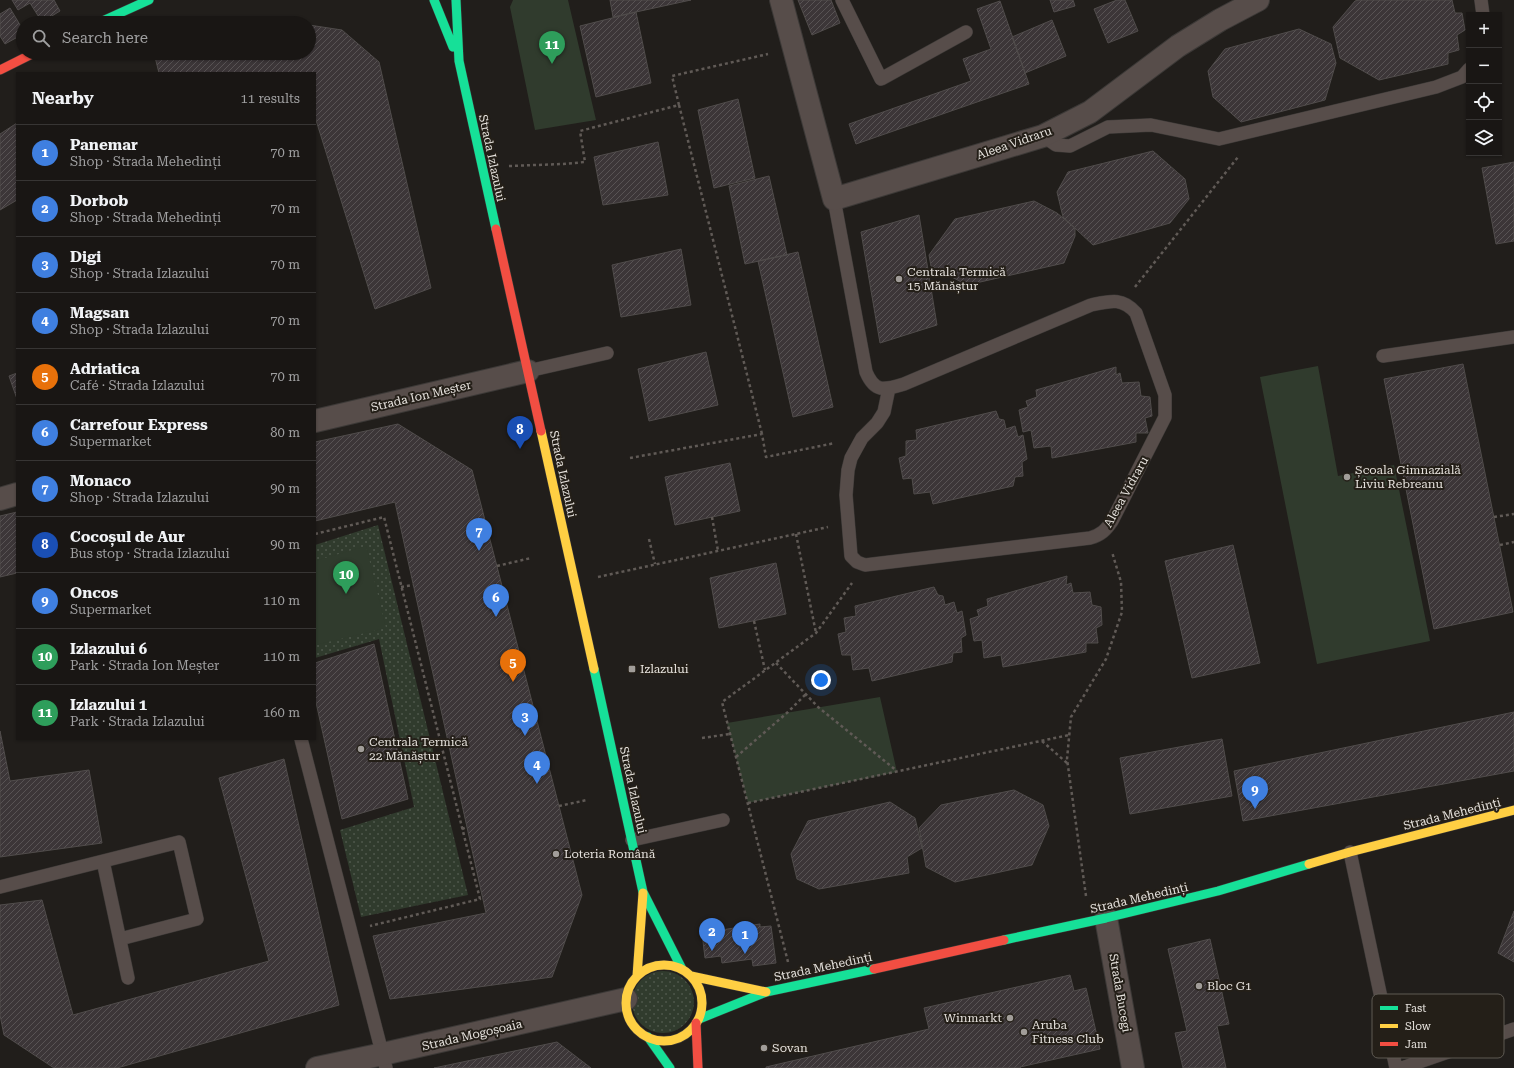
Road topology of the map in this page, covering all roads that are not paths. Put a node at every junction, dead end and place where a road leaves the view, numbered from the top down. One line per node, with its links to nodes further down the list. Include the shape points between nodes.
1 (149, 0): 9 (main road)
2 (434, 0): 12 (main road, Strada Izlazului)
3 (456, 0): 12 (main road, Strada Izlazului)
4 (781, 0): 16 (street)
5 (842, 0): 10 (lane, via 881,79)
6 (1258, 0): 15 (street, Aleea Vidraru, via 1178,46 1090,112)
7 (1481, 0): 8 (lane)
8 (1483, 12)
9 (114, 16)
10 (966, 32)
11 (20, 60): 13 (main road)
12 (459, 61): 20 (main road, Strada Izlazului)
13 (0, 70)
14 (1466, 72): 15 (lane, via 1462,77 1436,87 1219,139 1151,125 1108,127 1070,146 1056,145)
15 (1043, 136): 16 (street, Aleea Vidraru)
16 (834, 200): 21 (lane, via 866,372 871,383 878,388)
17 (1514, 337): 19 (lane)
18 (607, 353): 20 (lane)
19 (1383, 356)
20 (528, 372): 22 (street, Strada Ion Meșter); 28 (main road, Strada Izlazului)
21 (890, 388): 21 (lane, Aleea Vidraru, via 884,412 862,438 851,458 848,470 846,495 851,556 865,565 1099,535 1106,530 1165,417 1165,395 1136,313 1130,306 1110,301 1091,305)
22 (316, 421)
23 (16, 494): 24 (street)
24 (0, 499)
25 (300, 740): 48 (lane)
26 (1514, 810): 29 (main road, Strada Mehedinți)
27 (723, 820): 28 (lane)
28 (632, 840): 32 (main road, Strada Izlazului)
29 (1350, 852): 33 (main road, Strada Mehedinți, via 1218,891); 40 (lane)
30 (103, 861): 31 (lane); 34 (lane); 34 (lane, via 179,842 197,919)
31 (0, 887)
32 (643, 892): 35 (main road, Strada Izlazului); 36 (main road, Strada Izlazului)
33 (1106, 918): 39 (main road, Strada Mehedinți); 52 (street, Strada Bucegi)
34 (120, 939): 38 (lane)
35 (682, 969): 36 (main road, Strada Izlazului, via 658,965 647,968); 37 (main road, Strada Izlazului)
36 (637, 976): 41 (main road, Strada Izlazului, via 629,987)
37 (692, 976): 39 (main road, Strada Mehedinți); 42 (main road, Strada Izlazului, via 702,996)
38 (128, 978)
39 (766, 992): 42 (main road, Strada Mehedinți)
40 (1380, 994)
41 (626, 999): 45 (main road, via 629,1017 640,1032); 48 (street, Strada Mogoșoaia)
42 (698, 1021): 45 (main road, via 689,1031 670,1041); 51 (main road, Strada Izlazului)
43 (1514, 1029): 44 (lane)
44 (1504, 1032)
45 (648, 1037): 50 (main road)
46 (1394, 1058): 53 (lane)
47 (1431, 1058): 54 (lane)
48 (384, 1061): 49 (street, Strada Mogoșoaia)
49 (316, 1068)
50 (670, 1068)
51 (698, 1068)
52 (1133, 1068)
53 (1396, 1068)
54 (1402, 1068)

